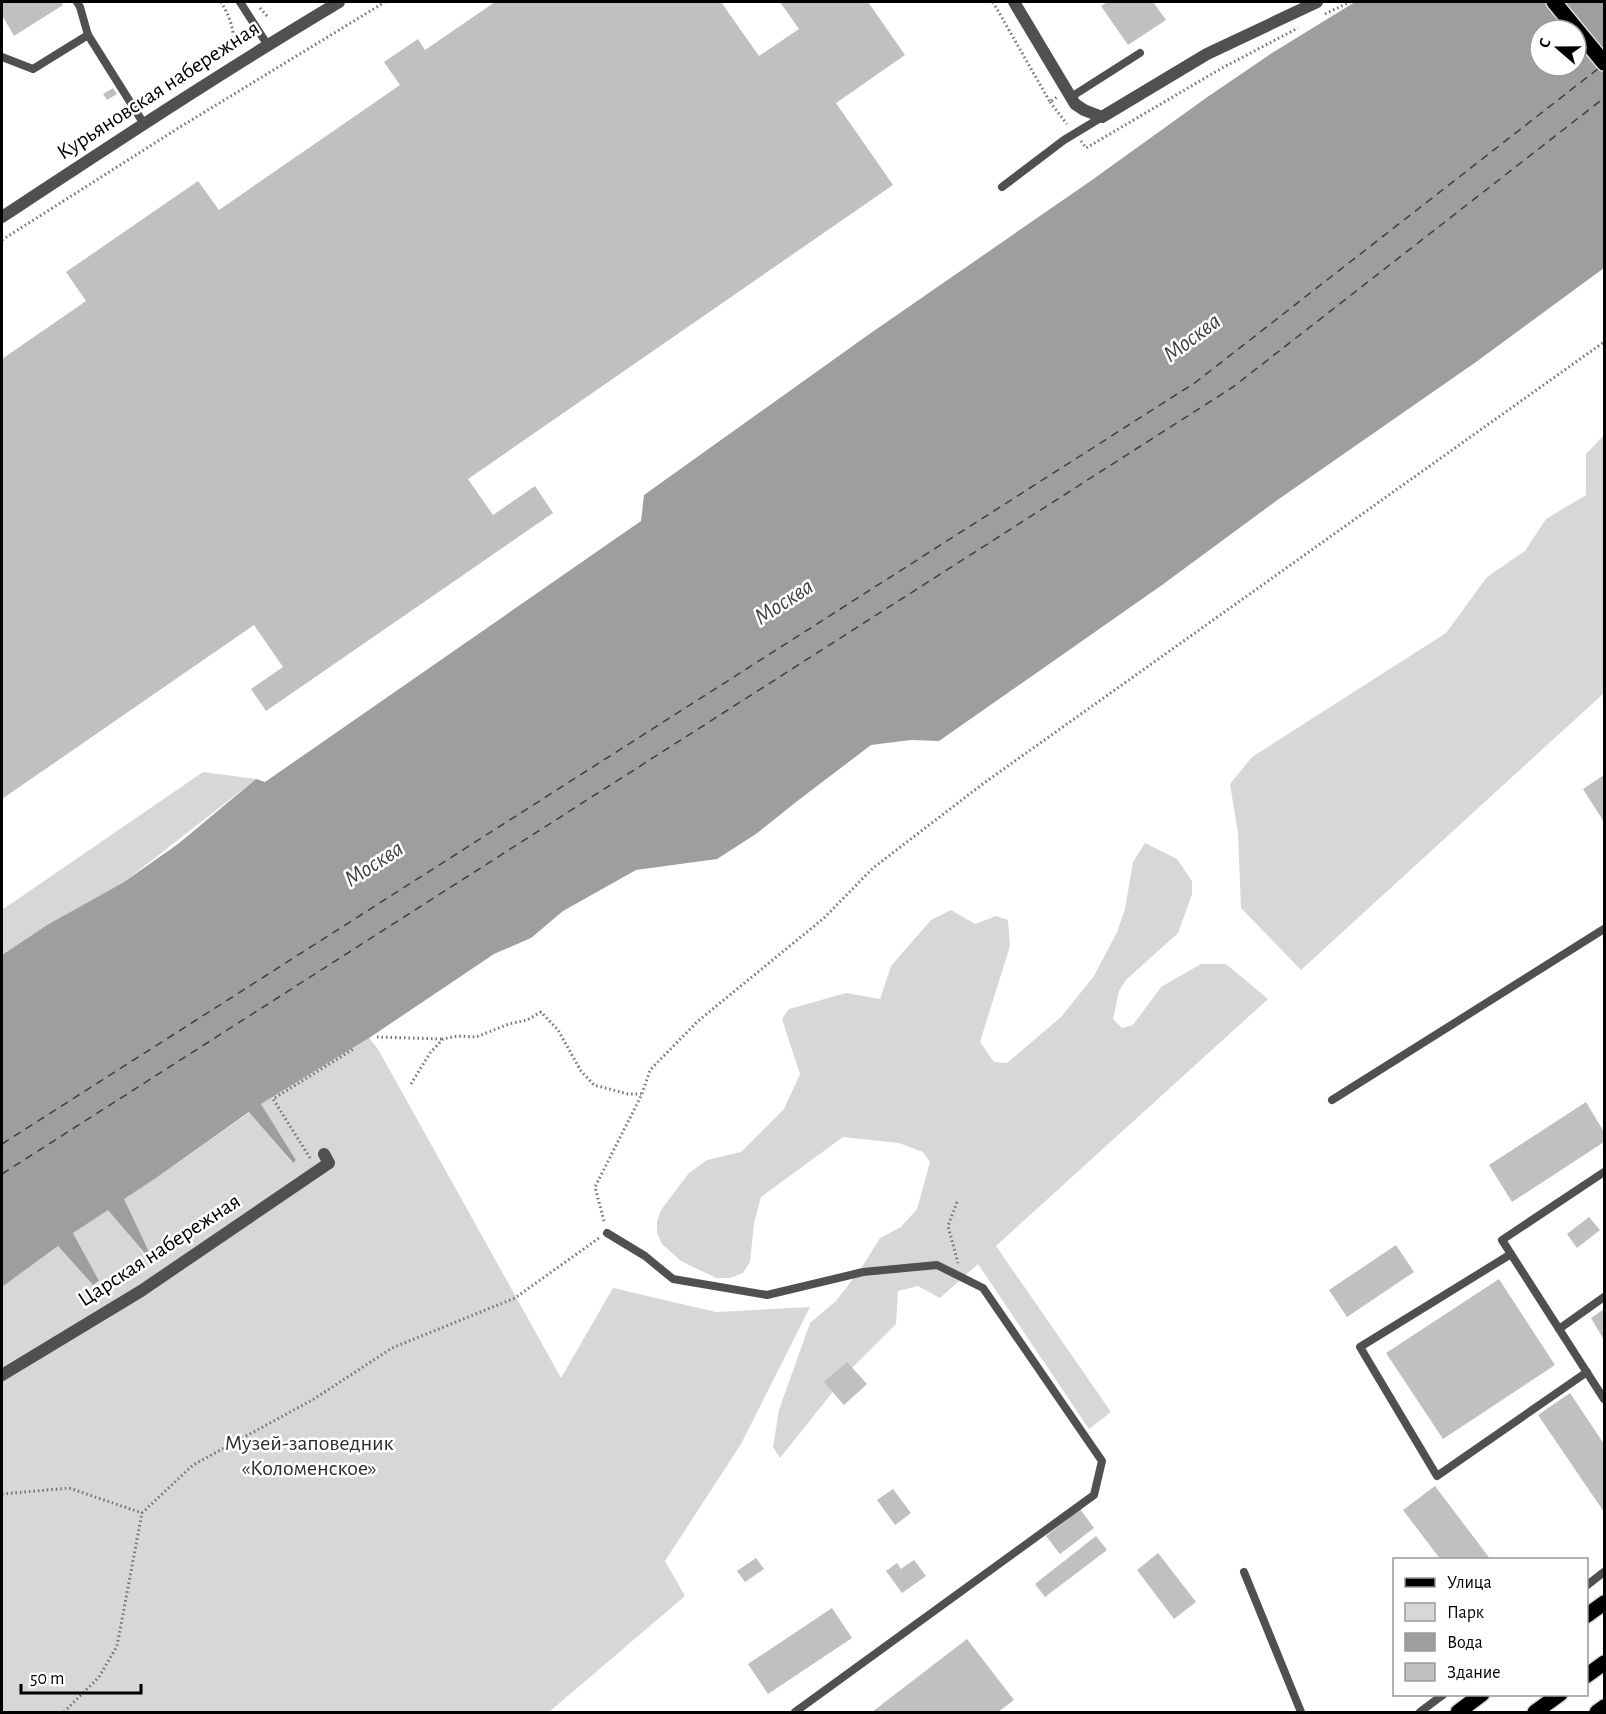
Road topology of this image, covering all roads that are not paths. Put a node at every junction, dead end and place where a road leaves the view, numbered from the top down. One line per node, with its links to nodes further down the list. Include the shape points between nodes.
1 (77, 2): 7 (lane)
2 (240, 2): 8 (lane)
3 (339, 2): 8 (street, Курьяновская набережная)
4 (1014, 2): 12 (street)
5 (1317, 2): 13 (street, via 1207,54)
6 (1554, 2): 11 (main road)
7 (88, 34): 10 (lane, via 33,69); 14 (lane)
8 (267, 45): 14 (street, Курьяновская набережная)
9 (1140, 52): 12 (lane)
10 (2, 57)
11 (1605, 63)
12 (1071, 97): 13 (street, via 1084,110)
13 (1102, 117): 15 (lane)
14 (144, 124): 16 (street, Курьяновская набережная)
15 (1002, 187)
16 (2, 217)
17 (1605, 929): 18 (lane)
18 (1332, 1100)
19 (324, 1154): 26 (street, Царская набережная, via 329,1162 141,1291)
20 (1605, 1172): 22 (lane, via 1502,1240)
21 (607, 1233): 39 (lane, via 673,1279 767,1295 863,1272 937,1265 961,1276 983,1288 1102,1461 1094,1495)
22 (1511, 1254): 24 (lane); 25 (lane, via 1360,1347 1437,1476)
23 (1605, 1297): 24 (lane)
24 (1559, 1329): 25 (lane)
25 (1587, 1372): 27 (lane)
26 (2, 1375)
27 (1605, 1399)
28 (1244, 1572): 40 (lane)
29 (1605, 1572): 30 (lane)
30 (1588, 1585)
31 (1605, 1603): 32 (main road)
32 (1588, 1615)
33 (1605, 1663): 34 (main road)
34 (1588, 1675)
35 (1443, 1696): 41 (lane)
36 (1481, 1696): 42 (main road)
37 (1559, 1696): 43 (main road)
38 (1605, 1707): 44 (main road)
39 (795, 1713)
40 (1301, 1713)
41 (1420, 1713)
42 (1458, 1713)
43 (1534, 1713)
44 (1597, 1713)

